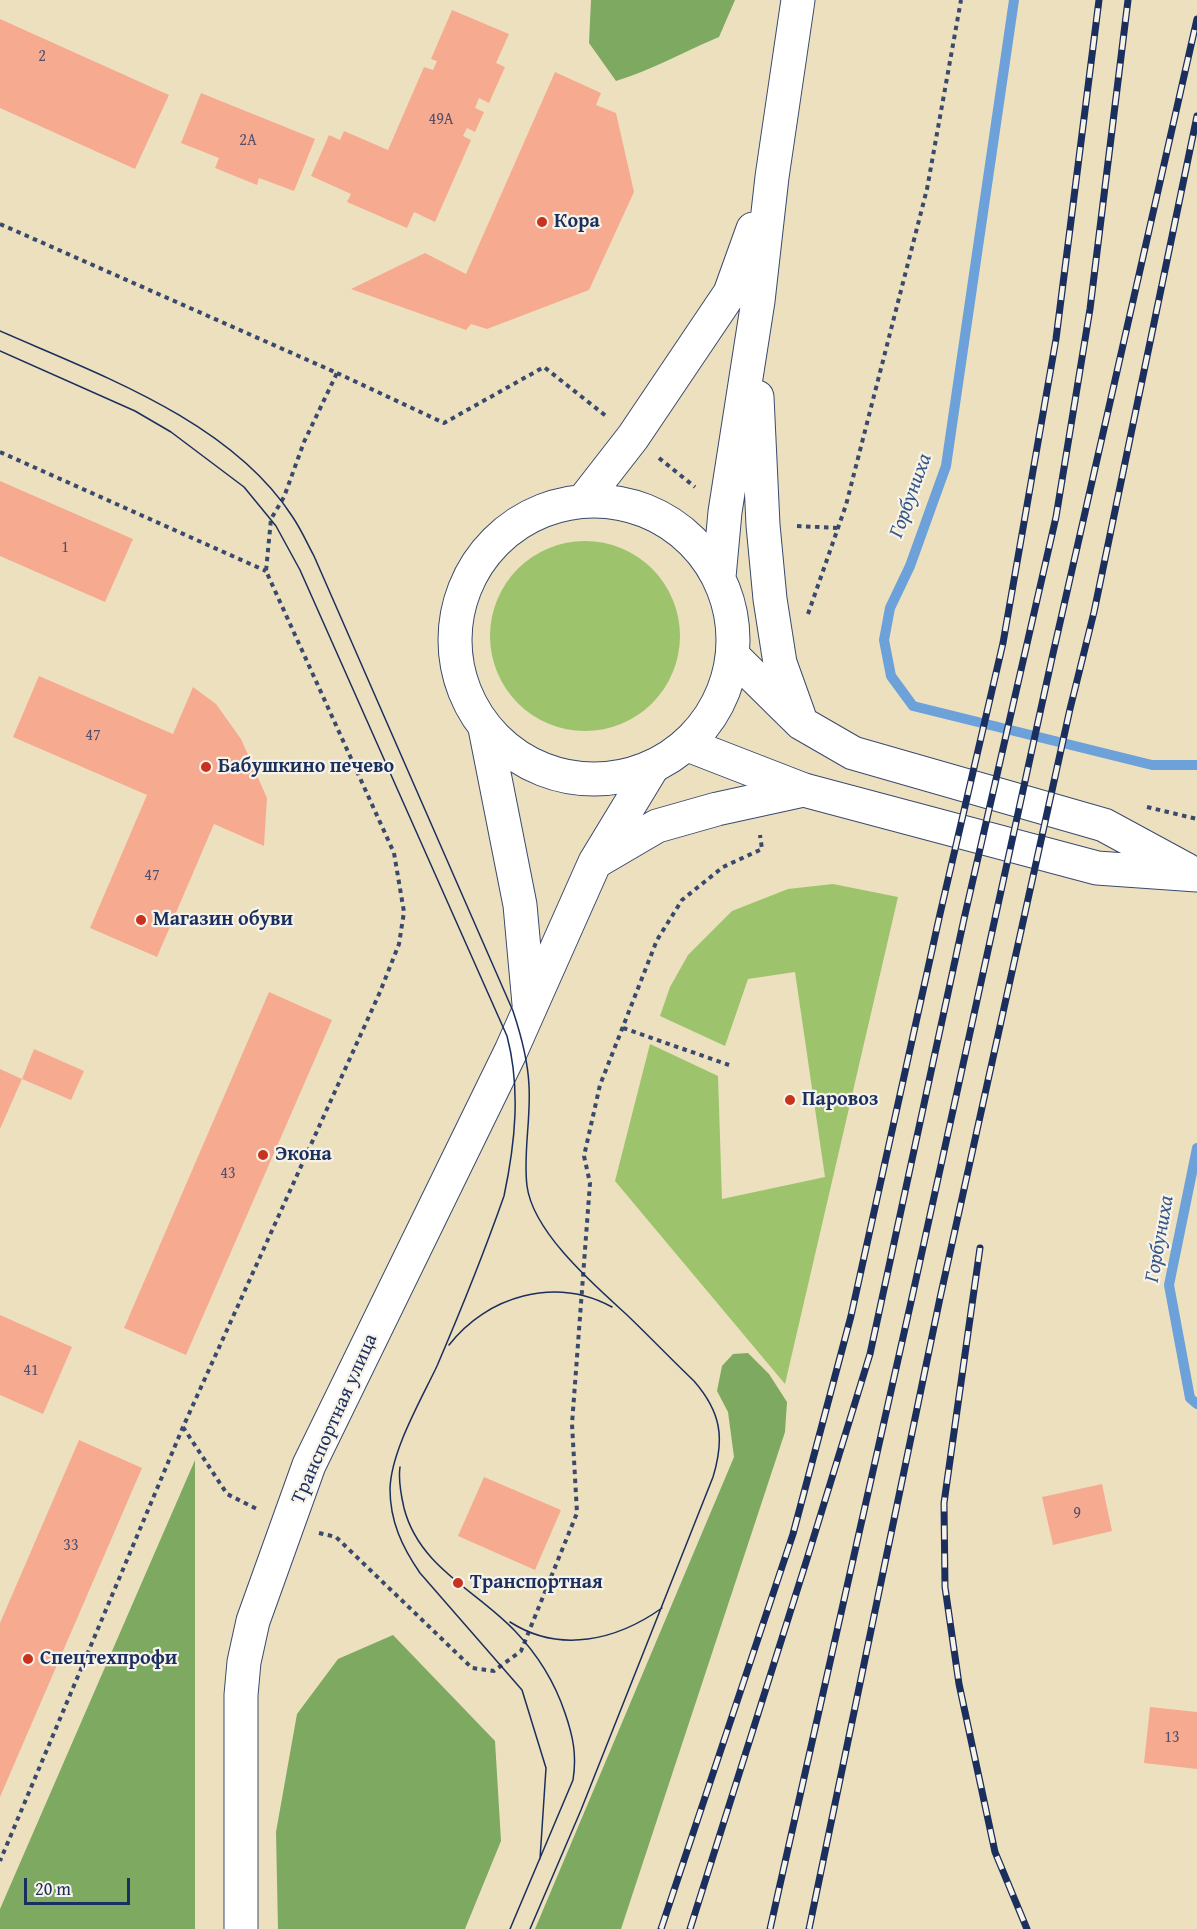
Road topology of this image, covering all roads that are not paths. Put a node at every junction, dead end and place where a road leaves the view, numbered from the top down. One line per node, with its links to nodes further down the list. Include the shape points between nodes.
1 (798, 0): 2 (main road)
2 (772, 177): 3 (main road); 4 (main road, via 730,293 633,437)
3 (758, 301): 5 (main road, via 724,512); 7 (main road, via 757,406 770,599 780,663)
4 (584, 500): 5 (main road, via 625,503 663,518 696,543); 8 (main road, via 553,506 514,525 483,554 463,592 454,634 457,668 468,699)
5 (720, 577): 6 (main road, via 732,615)
6 (734, 656): 7 (main road); 9 (main road, via 726,688 710,719)
7 (801, 723): 13 (main road, via 852,753 1104,825)
8 (485, 728): 10 (main road, via 520,758 561,776 607,780); 14 (main road, via 520,905)
9 (688, 745): 10 (main road); 11 (main road)
10 (652, 768): 12 (main road, Транспортная улица)
11 (804, 790): 12 (main road, via 657,826); 13 (main road, via 1097,868)
12 (595, 862): 14 (main road, Транспортная улица)
13 (1197, 875)
14 (529, 1008): 15 (main road, Транспортная улица, via 309,1465 253,1621 241,1695)
15 (242, 1929)

